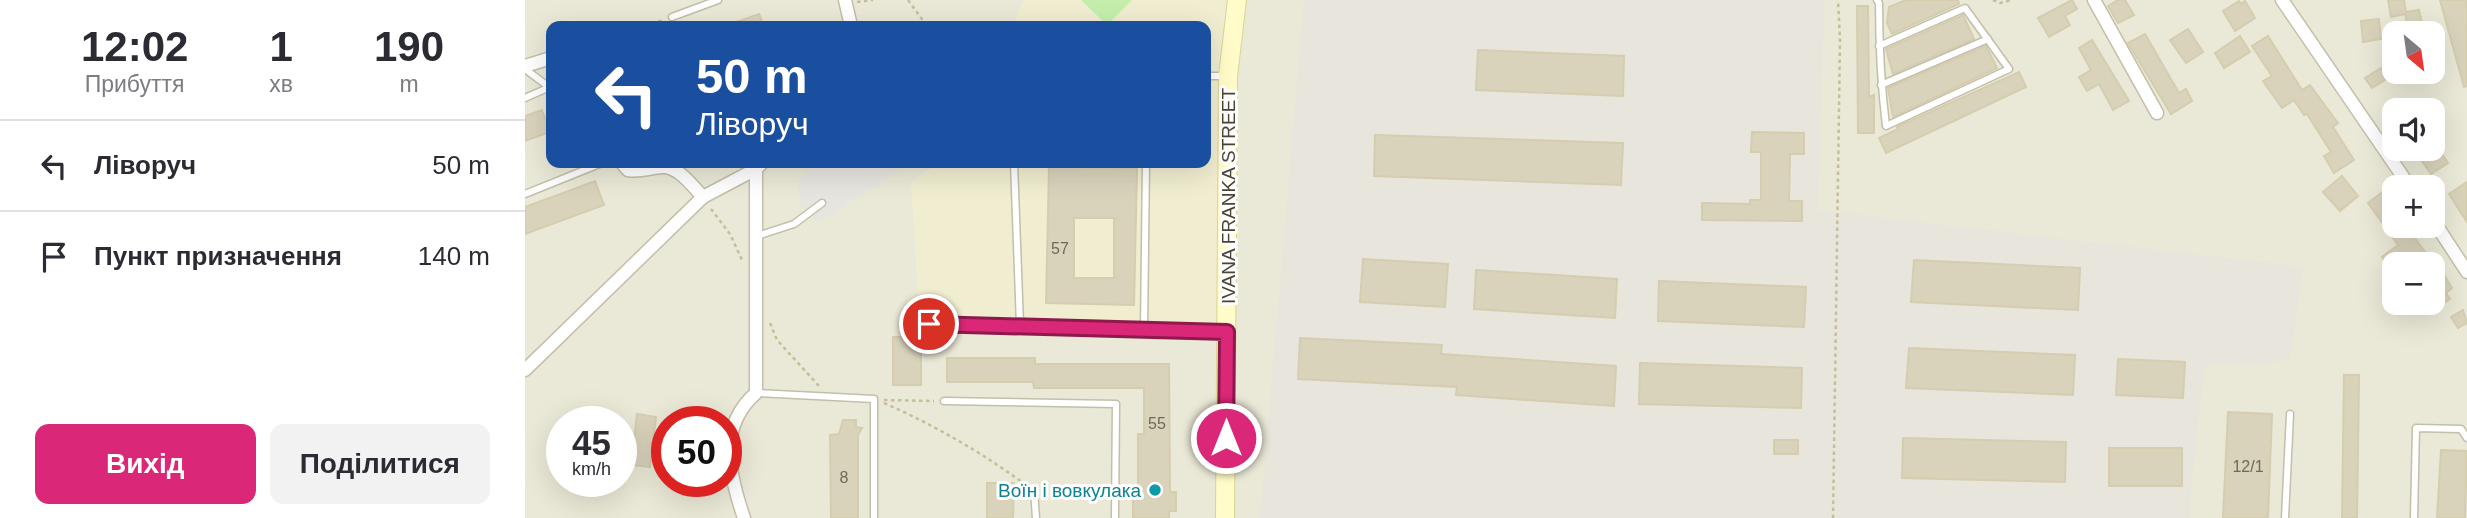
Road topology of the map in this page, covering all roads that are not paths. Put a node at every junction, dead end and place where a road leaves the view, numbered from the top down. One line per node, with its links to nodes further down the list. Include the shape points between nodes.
1 (718, 0): 7 (lane)
2 (845, 0): 8 (street)
3 (1237, 0): 14 (main road, IVANA FRANKA STREET)
4 (2094, 0): 19 (street)
5 (2282, 0): 28 (street)
6 (1880, 1): 10 (lane)
7 (672, 17)
8 (850, 21)
9 (1988, 39): 10 (lane, via 1965,8); 16 (lane); 16 (lane, via 2009,69 1887,127)
10 (1879, 46): 16 (lane)
11 (546, 60): 12 (street)
12 (525, 67): 15 (lane)
13 (1211, 76): 14 (lane)
14 (1228, 76): 38 (main road, IVANA FRANKA STREET)
15 (546, 85)
16 (1881, 85)
17 (546, 90): 18 (lane)
18 (525, 98)
19 (2157, 113)
20 (590, 168): 29 (lane)
21 (626, 168): 22 (street, via 641,172)
22 (658, 168)
23 (665, 168): 30 (street, via 678,172)
24 (755, 168): 30 (street)
25 (759, 168): 32 (street)
26 (1014, 168): 36 (lane)
27 (1146, 168): 37 (lane)
28 (2402, 175)
29 (525, 194)
30 (703, 197): 39 (street)
31 (822, 203): 32 (lane, via 794,224)
32 (757, 236): 40 (street)
33 (2445, 238): 34 (street)
34 (2467, 272)
35 (929, 324): 36 (lane)
36 (1020, 325): 37 (lane)
37 (1144, 328): 38 (lane)
38 (1227, 332): 49 (main road, IVANA FRANKA STREET)
39 (525, 370)
40 (756, 393): 45 (street, via 742,405 729,443 730,472); 46 (lane, via 874,399)
41 (944, 401): 48 (lane, via 1116,404)
42 (2290, 414): 50 (lane)
43 (2467, 438): 51 (lane, via 2461,429 2416,428)
44 (1034, 490): 47 (lane)
45 (744, 518)
46 (874, 518)
47 (1036, 518)
48 (1115, 518)
49 (1225, 518)
50 (2285, 518)
51 (2414, 518)

